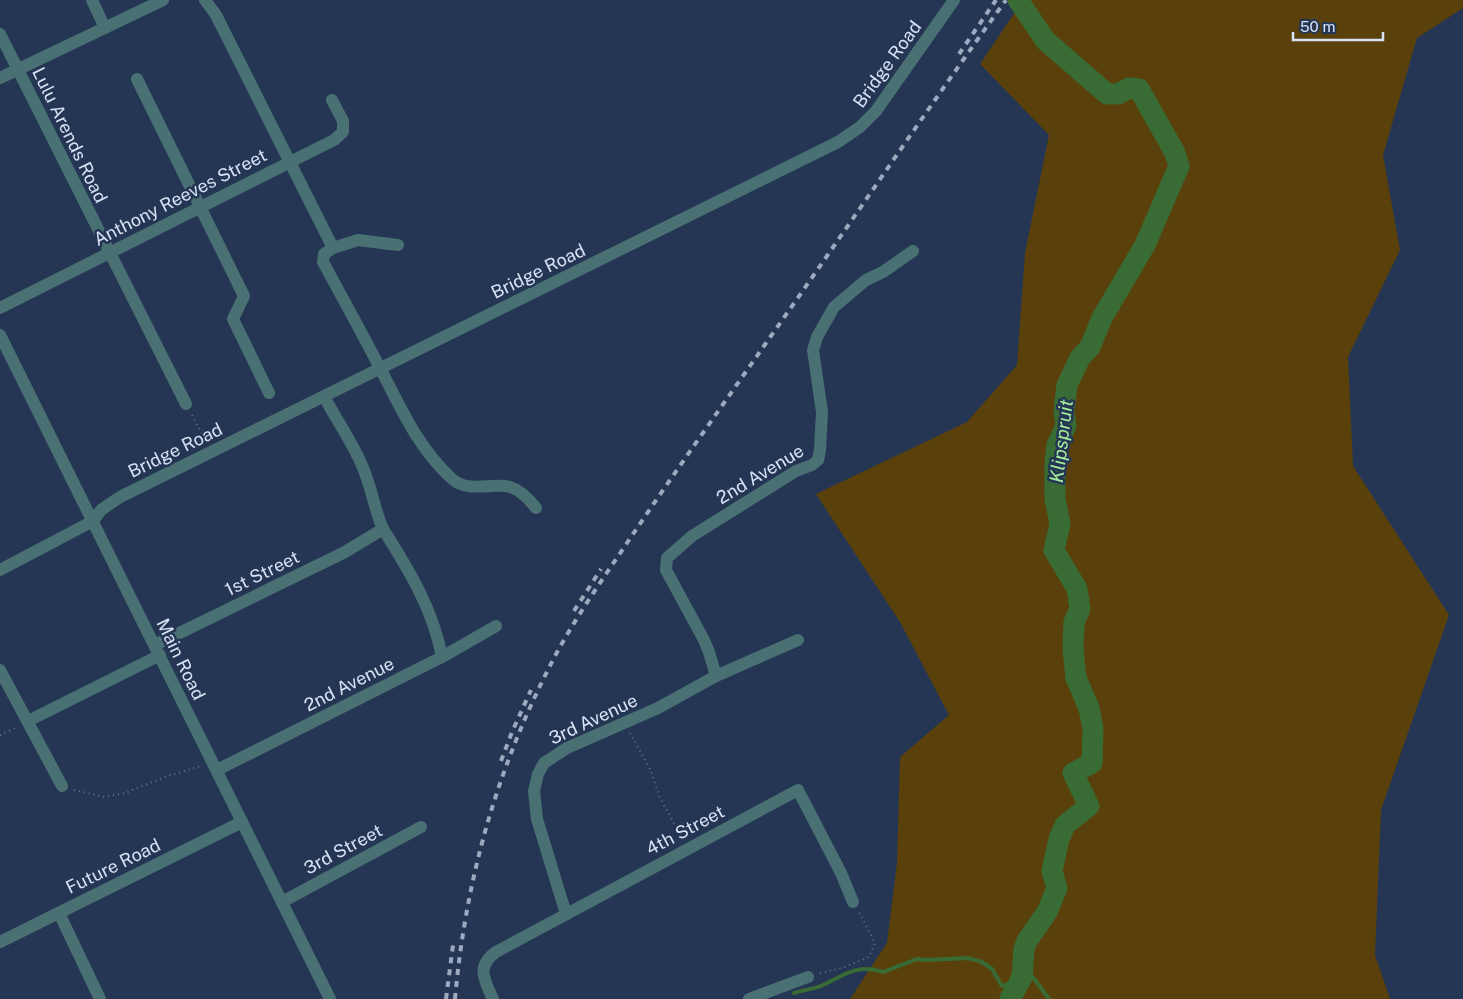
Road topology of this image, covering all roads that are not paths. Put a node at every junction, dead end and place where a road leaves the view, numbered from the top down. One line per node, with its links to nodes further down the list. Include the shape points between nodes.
1 (92, 0): 5 (street)
2 (163, 0): 5 (street)
3 (206, 0): 11 (street)
4 (954, 0): 19 (street, Bridge Road, via 884,100 852,134)
5 (105, 28): 7 (street)
6 (0, 34): 7 (street, Lulu Arends Road)
7 (18, 70): 8 (street); 16 (street, Lulu Arends Road)
8 (0, 78)
9 (137, 79): 12 (street)
10 (332, 100): 11 (street, Anthony Reeves Street, via 343,120 343,132 334,140)
11 (289, 162): 12 (street, Anthony Reeves Street); 14 (street)
12 (199, 206): 16 (street, Anthony Reeves Street); 20 (street, via 244,296 234,319)
13 (398, 244): 14 (street, via 358,240)
14 (333, 248): 19 (street, via 324,254 323,262)
15 (913, 250): 32 (street, 2nd Avenue, via 866,280 834,307 817,337 813,350 822,412 818,460 692,536 667,558 666,570 710,652)
16 (109, 252): 17 (street, Anthony Reeves Street); 22 (street, Lulu Arends Road)
17 (0, 308)
18 (0, 335): 24 (street, Main Road)
19 (380, 368): 21 (street, Bridge Road); 23 (street, via 414,435 452,479 464,486 511,487 526,496)
20 (269, 393)
21 (324, 396): 24 (street, Bridge Road, via 120,497 101,510); 25 (street, via 356,451)
22 (186, 404)
23 (536, 508)
24 (93, 521): 26 (street, Bridge Road); 29 (street, Main Road)
25 (383, 529): 29 (street, 1st Street); 30 (street, via 422,594)
26 (0, 570)
27 (496, 626): 30 (street, 2nd Avenue)
28 (798, 640): 32 (street, 3rd Avenue)
29 (157, 650): 33 (street, 1st Street); 34 (street, Main Road)
30 (442, 657): 34 (street, 2nd Avenue)
31 (0, 670): 33 (street)
32 (716, 676): 41 (street, 3rd Avenue, via 658,708 555,754 544,763 534,791 537,819)
33 (28, 721): 35 (street)
34 (215, 767): 36 (street, Main Road)
35 (62, 786)
36 (242, 822): 38 (street, Main Road); 40 (street, Future Road)
37 (421, 827): 38 (street, 3rd Street)
38 (282, 902): 45 (street, Main Road)
39 (853, 902): 41 (street, 4th Street, via 798,790)
40 (59, 913): 42 (street, Future Road); 44 (street)
41 (566, 914): 46 (street, 4th Street, via 488,958 483,975)
42 (0, 942)
43 (808, 976): 47 (street)
44 (100, 999)
45 (330, 999)
46 (493, 999)
47 (749, 999)

